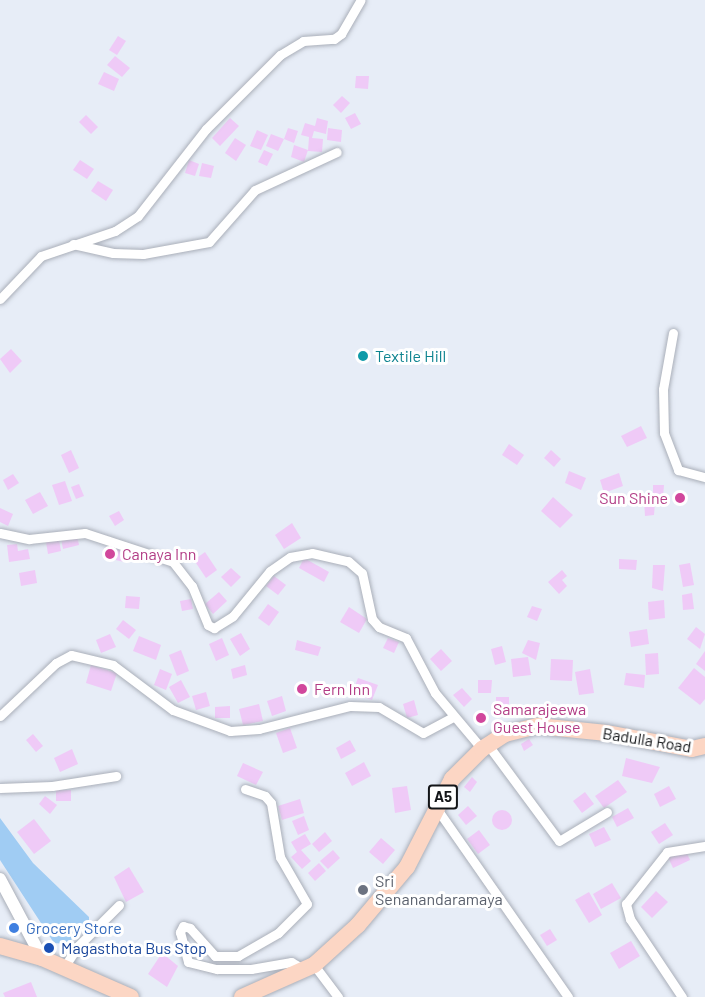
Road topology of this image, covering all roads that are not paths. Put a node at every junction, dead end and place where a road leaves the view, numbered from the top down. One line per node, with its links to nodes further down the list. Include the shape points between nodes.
1 (361, 0): 3 (street, via 334,39 303,41 280,55 206,129 138,216 115,231)
2 (337, 152): 3 (street, via 255,190 208,242 143,254 113,253)
3 (71, 244): 4 (street, via 29,264)
4 (0, 299)
5 (673, 333): 6 (street, via 663,388 664,433 678,470)
6 (705, 477)
7 (0, 532): 9 (street, via 29,539 85,533 173,562 192,586 208,625 214,628 233,616 270,571 290,557 312,553 348,561 362,573 372,619 379,627 406,638)
8 (0, 716): 9 (street, via 56,663 71,655 113,665 172,710 230,730 259,729 350,706 379,707 412,730 423,733)
9 (453, 717): 11 (street)
10 (705, 746): 11 (highway, Badulla Road / A5, via 692,749 607,733 538,726 505,734)
11 (485, 747): 15 (highway, Badulla Road / A5, via 452,779); 16 (street, via 556,839 562,841)
12 (116, 776): 13 (street, via 52,786)
13 (0, 788)
14 (245, 789): 23 (street, via 269,799 280,857 307,904 278,933 238,956 215,956 190,928 183,926 180,932 188,963 217,969 251,969 291,962)
15 (437, 809): 23 (highway, Badulla Road / A5, via 407,867 358,925); 27 (street)
16 (607, 812)
17 (705, 846): 28 (street, via 667,852 626,904 630,919)
18 (0, 879): 21 (street)
19 (119, 905): 22 (street, via 78,946)
20 (0, 946): 21 (highway)
21 (42, 958): 22 (highway)
22 (64, 967): 24 (highway)
23 (310, 967): 25 (highway, Badulla Road / A5); 26 (street)
24 (131, 997)
25 (242, 997)
26 (338, 997)
27 (568, 997)
28 (682, 997)

